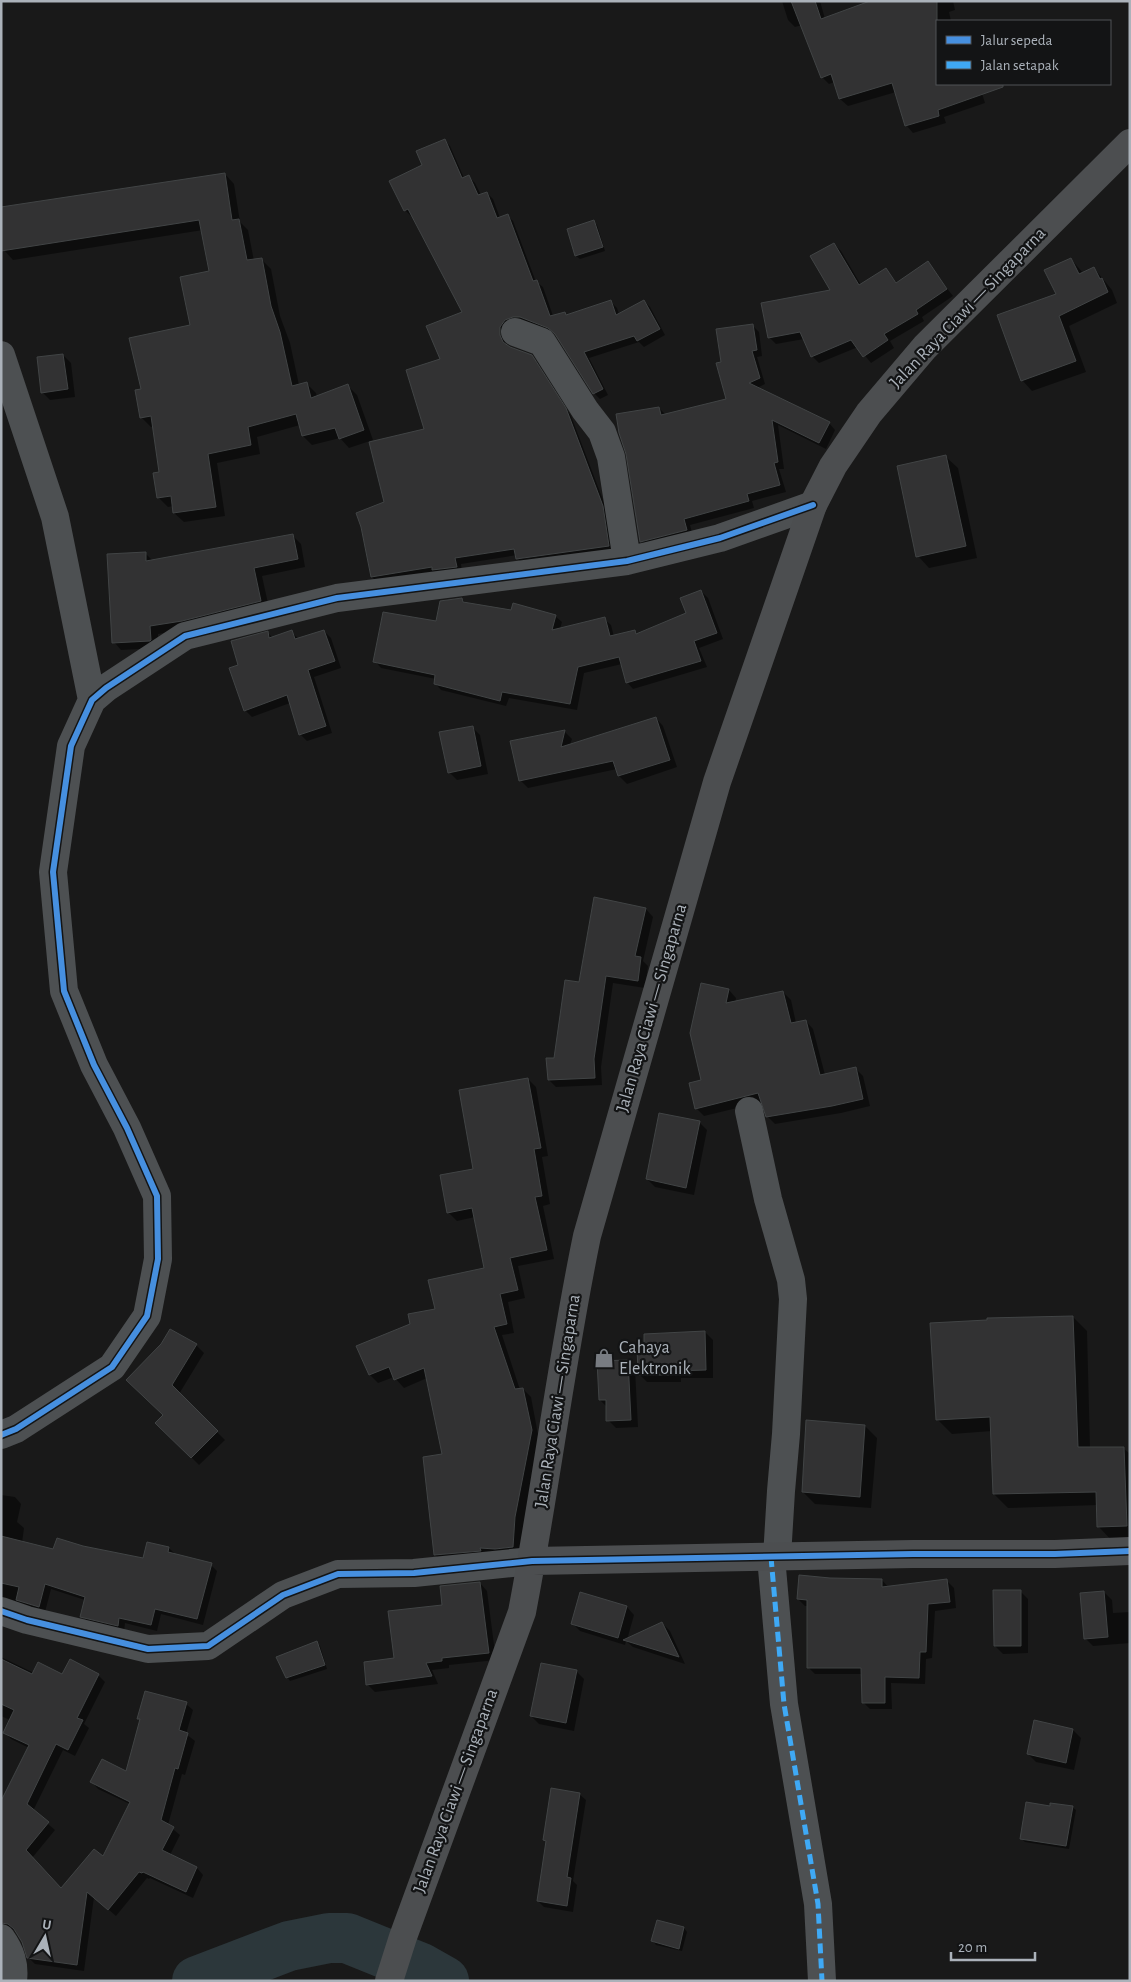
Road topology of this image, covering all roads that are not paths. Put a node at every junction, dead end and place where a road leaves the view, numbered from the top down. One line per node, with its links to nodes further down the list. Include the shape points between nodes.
1 (1130, 143): 4 (main road, Jalan Raya Ciawi — Singaparna, via 925,347 869,413 833,466)
2 (515, 332): 5 (street, via 542,342 602,432 611,457)
3 (1, 355): 6 (street, via 55,517)
4 (813, 505): 5 (street, via 720,538); 11 (main road, Jalan Raya Ciawi — Singaparna, via 716,782 587,1236 571,1312)
5 (627, 561): 6 (street, via 337,598 185,636)
6 (92, 700): 8 (street, via 71,746 53,872 64,990 94,1065 157,1196 158,1259 147,1316 112,1367 16,1429)
7 (749, 1111): 10 (street, via 793,1299 786,1434)
8 (1, 1435)
9 (1130, 1551): 10 (main road)
10 (774, 1557): 11 (main road); 16 (street, via 784,1704 818,1904)
11 (532, 1560): 12 (street, via 414,1573 338,1574 283,1595 208,1646 148,1649); 14 (main road, Jalan Raya Ciawi — Singaparna, via 522,1612)
12 (1, 1611)
13 (1, 1938): 15 (street, via 12,1956)
14 (390, 1977)
15 (13, 1981)
16 (822, 1981)

